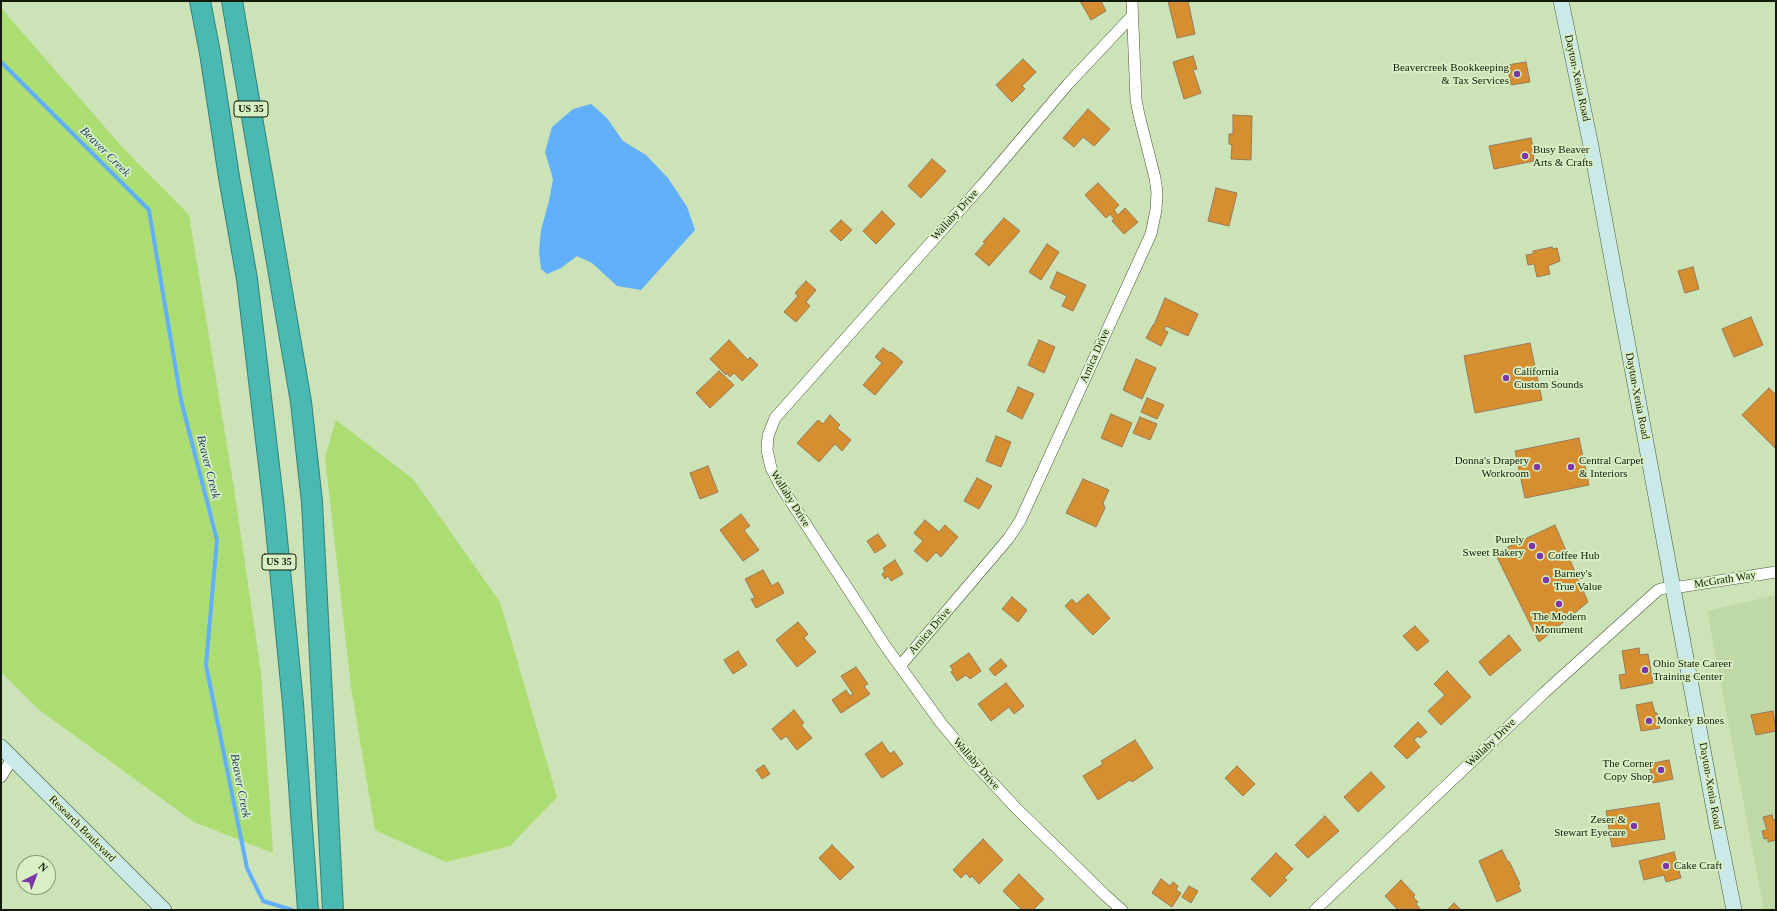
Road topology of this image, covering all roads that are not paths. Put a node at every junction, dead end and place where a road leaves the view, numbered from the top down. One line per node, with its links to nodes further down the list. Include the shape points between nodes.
1 (200, 1): 13 (highway, US 35, via 247,279 275,515 293,704)
2 (232, 1): 14 (highway, US 35, via 301,402 312,502)
3 (1132, 1): 5 (street, Arnica Drive)
4 (1561, 1): 7 (main road, Dayton-Xenia Road, via 1590,141)
5 (1132, 16): 8 (street, Arnica Drive, via 1136,100 1157,192 1150,234 1020,521 1008,539); 8 (street, Wallaby Drive, via 1068,84 983,184 775,418 770,429 767,450 769,462 780,485)
6 (1776, 572): 7 (street, McGrath Way)
7 (1673, 588): 16 (street, Wallaby Drive, via 1658,590 1539,697); 17 (main road, Dayton-Xenia Road)
8 (900, 666): 15 (street, Wallaby Drive, via 941,724 976,765 1016,808)
9 (1, 747): 10 (main road, Research Boulevard)
10 (12, 759): 11 (street); 12 (main road, Research Boulevard)
11 (1, 777)
12 (164, 910)
13 (308, 910)
14 (333, 910)
15 (1122, 910)
16 (1315, 910)
17 (1734, 910)

